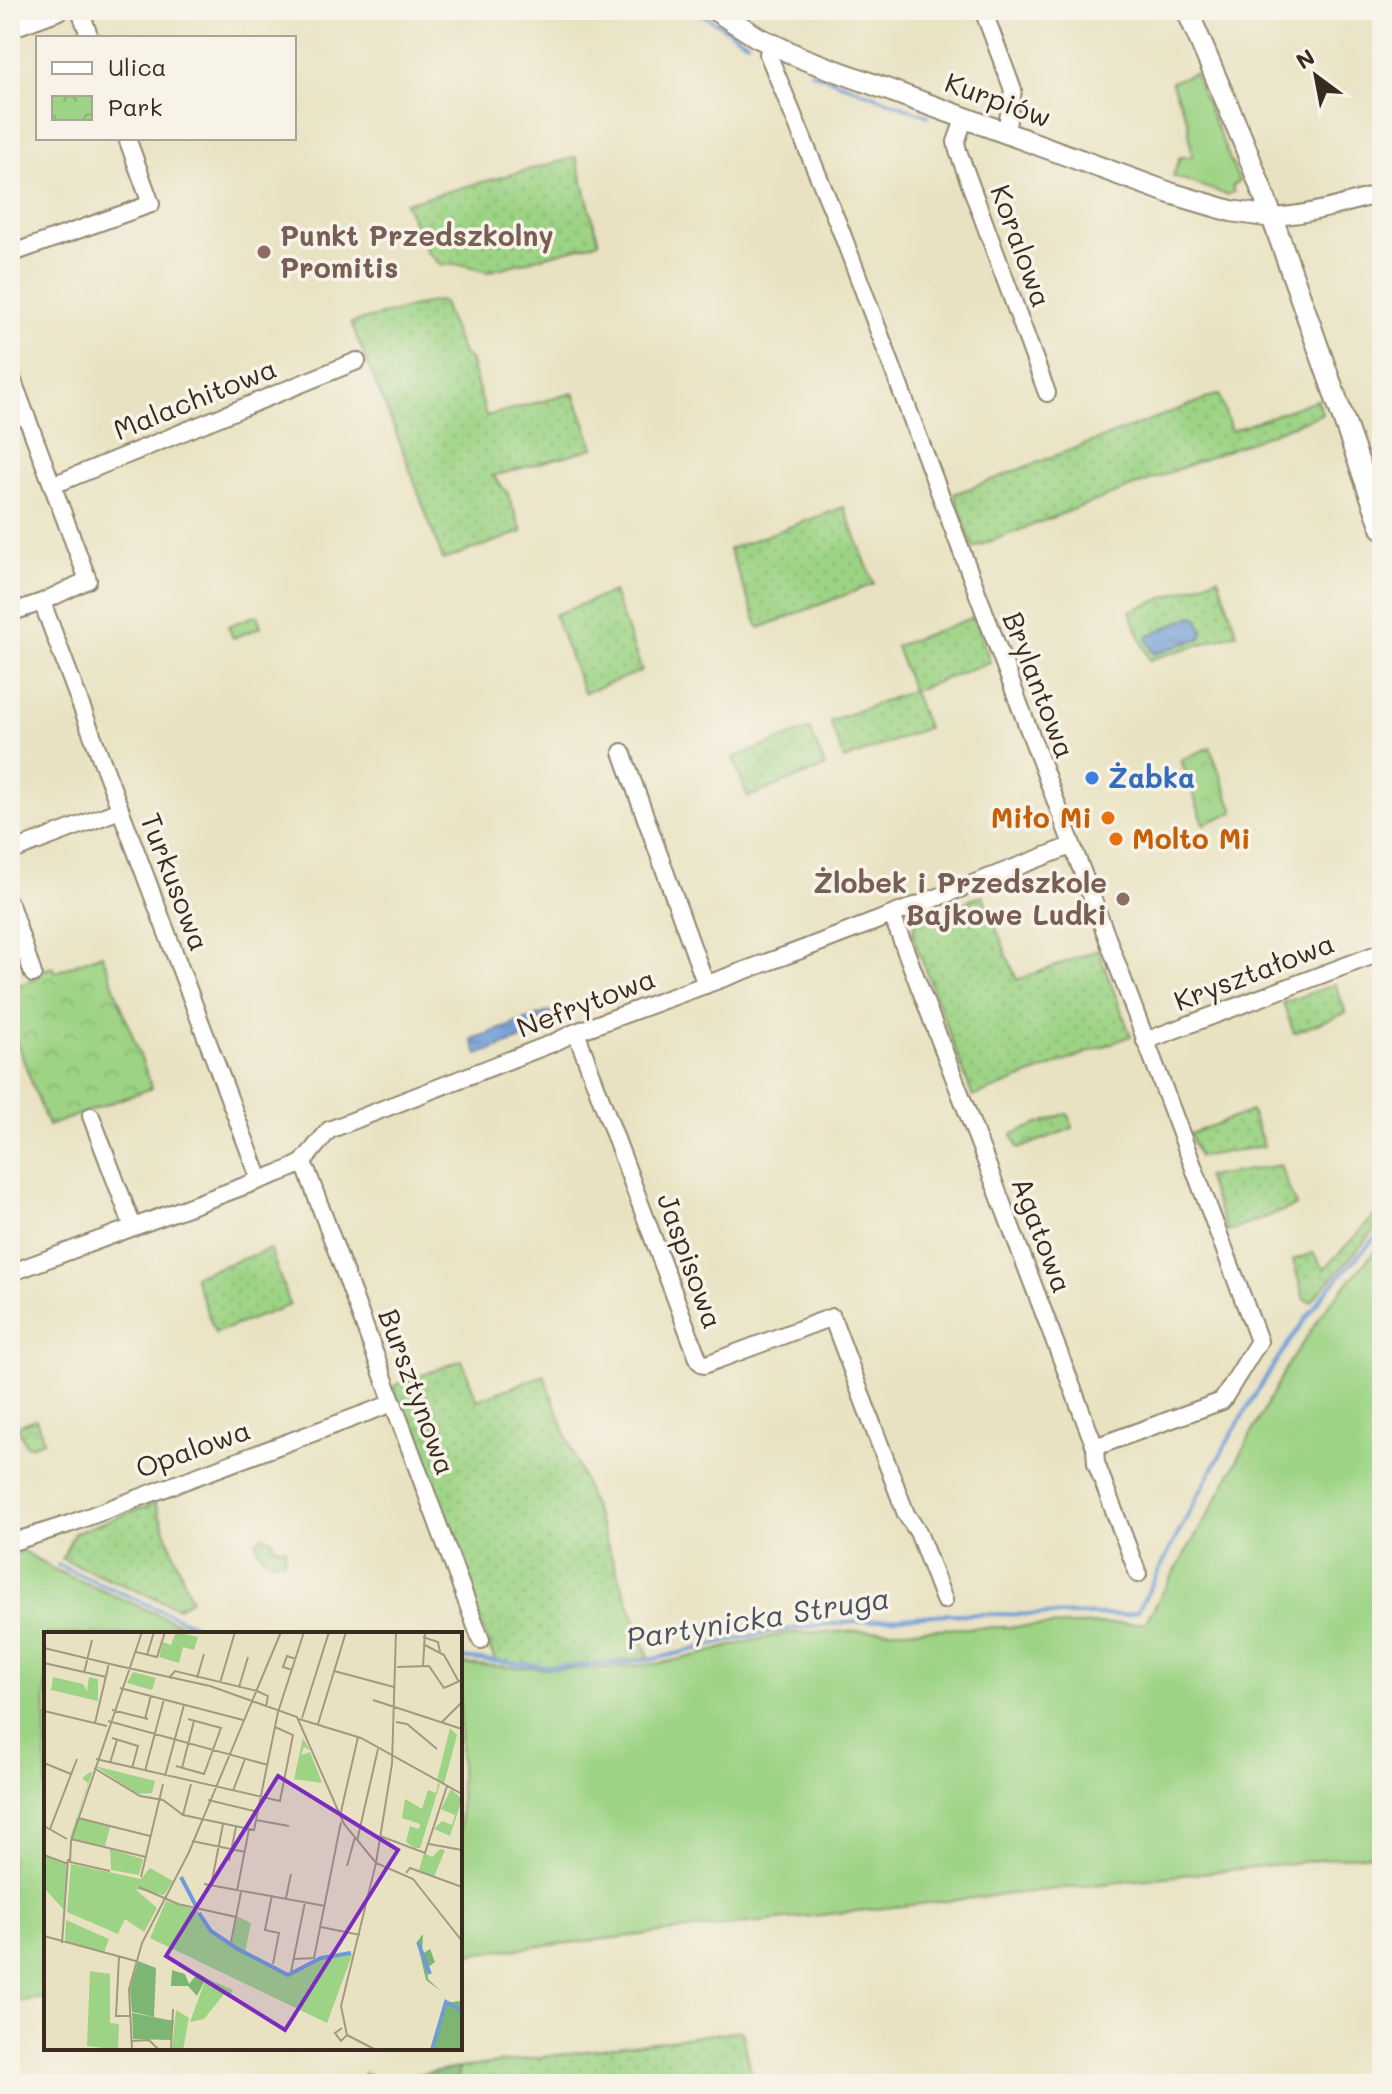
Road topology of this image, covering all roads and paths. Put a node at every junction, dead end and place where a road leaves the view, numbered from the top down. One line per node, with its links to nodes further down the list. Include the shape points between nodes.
1 (62, 10): 6 (street)
2 (80, 10): 7 (street)
3 (983, 10): 12 (street, via 1013,90)
4 (1187, 10): 15 (street)
5 (726, 13): 8 (street, Kurpiów)
6 (10, 29)
7 (89, 36)
8 (771, 44): 9 (street, Kurpiów); 10 (street, Brylantowa, via 768,54)
9 (795, 55): 10 (street); 11 (street, Kurpiów)
10 (779, 81): 27 (street, Brylantowa)
11 (965, 117): 12 (street, Kurpiów); 19 (street, Koralowa, via 958,151)
12 (1006, 132): 15 (street, Kurpiów, via 1170,193)
13 (128, 140): 16 (street, via 151,204)
14 (1382, 193): 15 (street, via 1297,216)
15 (1272, 217): 22 (street)
16 (10, 254)
17 (357, 361): 21 (street, Malachitowa)
18 (10, 373): 20 (street)
19 (1047, 393)
20 (18, 417): 21 (street)
21 (53, 485): 23 (street, via 88,580)
22 (1382, 528)
23 (42, 602): 24 (street); 26 (street, Turkusowa)
24 (10, 613)
25 (622, 752): 33 (street)
26 (120, 810): 28 (street); 38 (street, Turkusowa)
27 (1071, 846): 30 (street, Nefrytowa); 35 (street, Brylantowa)
28 (10, 852)
29 (10, 904): 32 (street)
30 (892, 915): 33 (street, Nefrytowa); 42 (street, Agatowa)
31 (1382, 952): 35 (street, Kryształowa)
32 (33, 974)
33 (706, 985): 34 (street, Nefrytowa)
34 (576, 1032): 37 (street, Nefrytowa, via 329,1130); 45 (street, Jaspisowa, via 699,1361 704,1365 832,1317)
35 (1145, 1041): 42 (street, Brylantowa, via 1259,1341 1222,1401)
36 (91, 1116): 39 (street)
37 (302, 1163): 38 (street, Nefrytowa); 41 (street, Bursztynowa)
38 (260, 1180): 39 (street, Nefrytowa)
39 (133, 1227): 40 (street, Nefrytowa)
40 (10, 1272)
41 (393, 1403): 43 (street, Opalowa); 46 (street, Bursztynowa)
42 (1095, 1447): 44 (street, Agatowa, via 1096,1463)
43 (10, 1543)
44 (1138, 1574)
45 (944, 1600)
46 (481, 1640)

